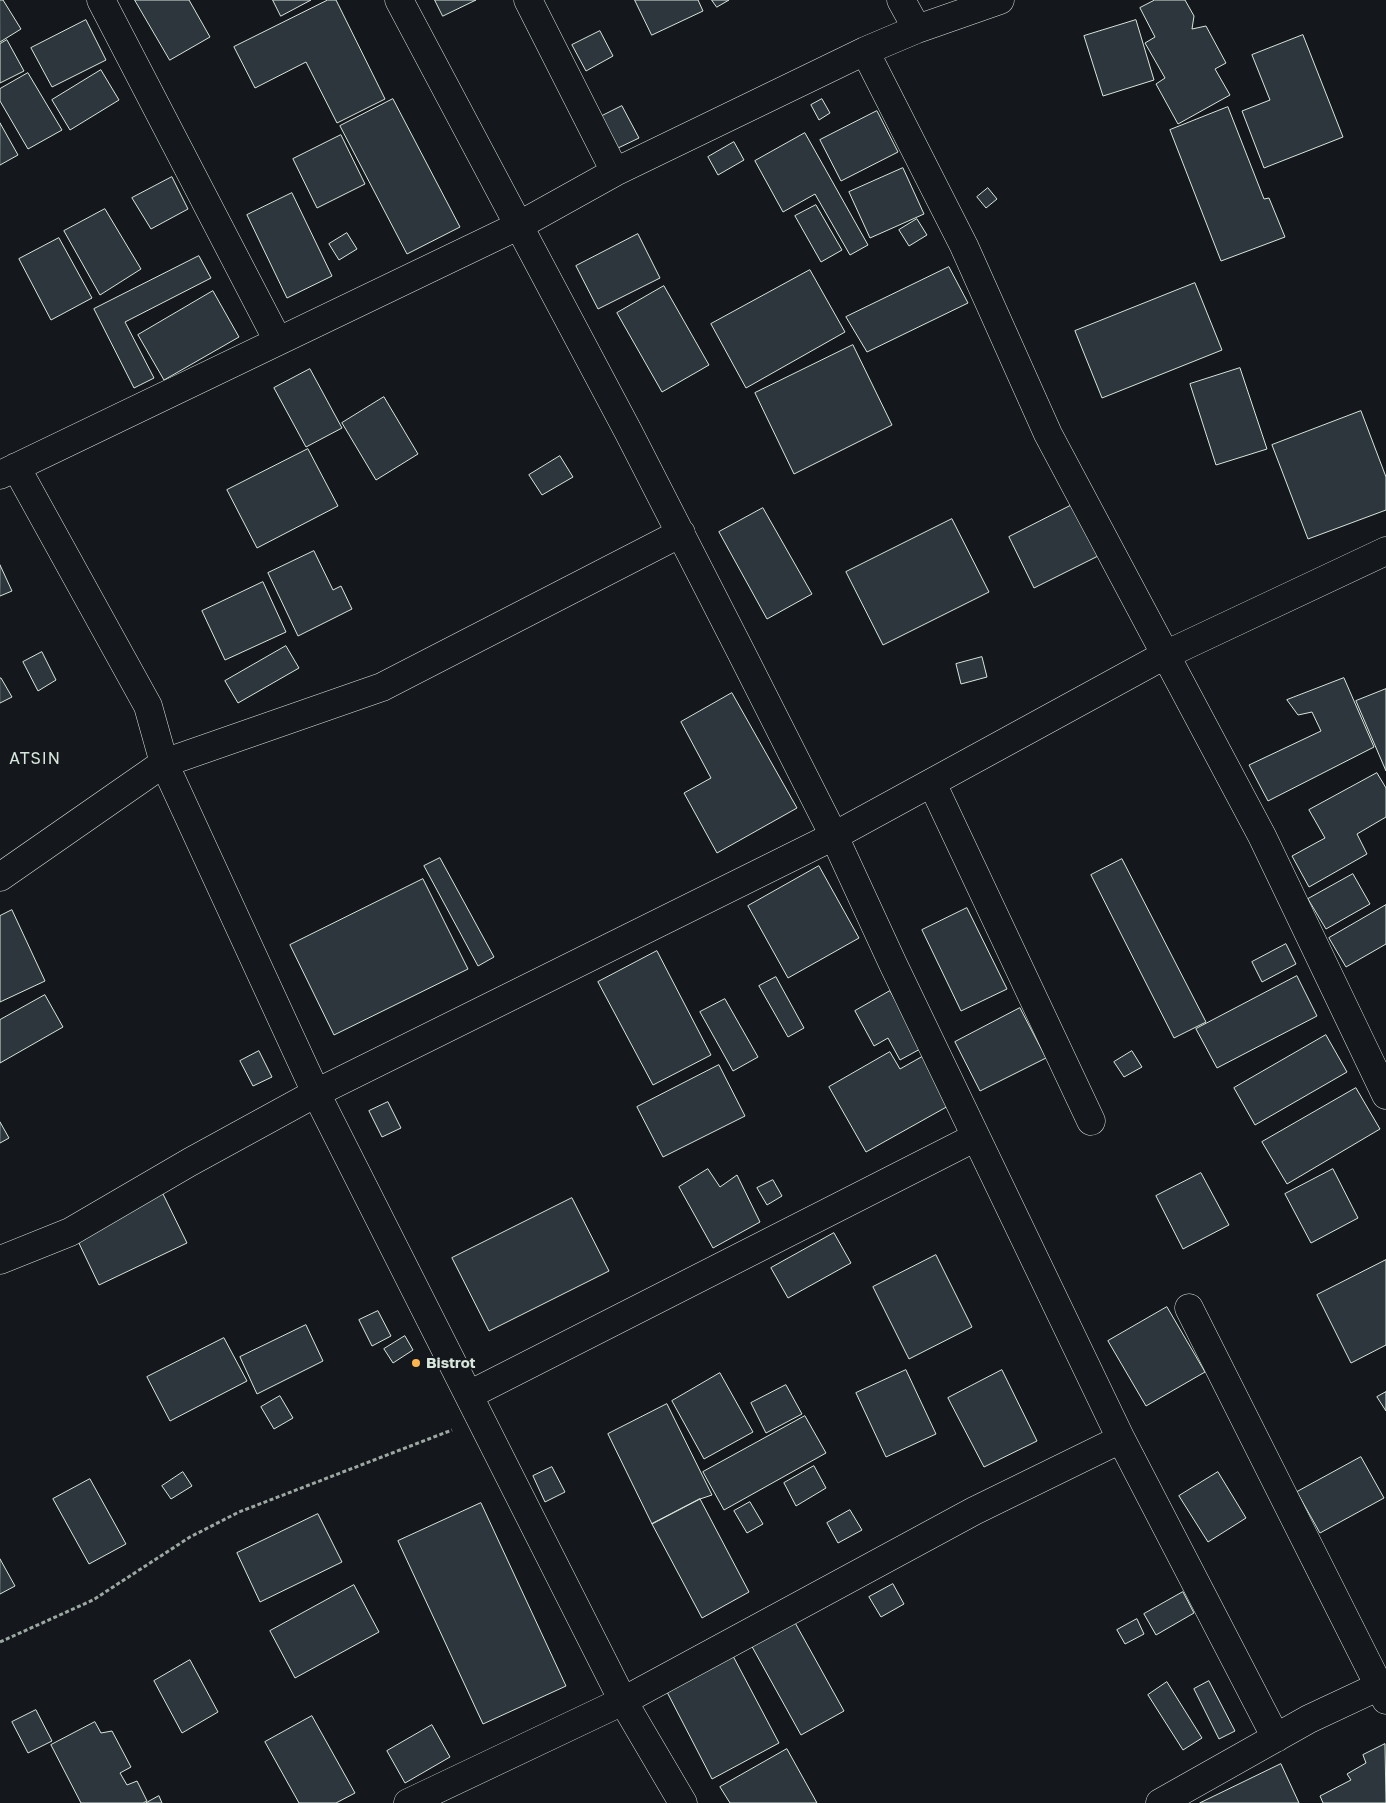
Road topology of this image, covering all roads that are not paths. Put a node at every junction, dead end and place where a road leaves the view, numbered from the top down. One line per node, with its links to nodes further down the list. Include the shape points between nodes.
1 (101, 0): 10 (street)
2 (398, 0): 9 (street)
3 (528, 0): 8 (street)
4 (901, 0): 6 (street)
5 (1000, 0): 6 (street)
6 (917, 29): 7 (street)
7 (865, 51): 8 (street); 14 (street, via 964,246 1048,434)
8 (615, 172): 9 (street)
9 (518, 226): 10 (street); 12 (street)
10 (278, 341): 11 (street)
11 (8, 471): 15 (street, via 148,706)
12 (681, 533): 15 (street, via 382,686); 17 (street)
13 (1386, 551): 14 (street)
14 (1165, 655): 16 (street); 20 (street, via 1262,836)
15 (164, 763): 18 (street); 19 (street)
16 (932, 783): 17 (street); 21 (street)
17 (834, 836): 19 (street); 22 (street)
18 (0, 877)
19 (316, 1093): 23 (street, via 70,1232); 25 (street)
20 (1386, 1095)
21 (1091, 1121)
22 (976, 1137): 25 (street); 26 (street)
23 (0, 1260)
24 (1189, 1308): 27 (street)
25 (469, 1395): 28 (street)
26 (1121, 1439): 28 (street, via 974,1511); 29 (street)
27 (1383, 1690): 29 (street, via 1309,1719)
28 (623, 1701): 30 (street); 31 (street)
29 (1276, 1738): 32 (street)
30 (408, 1803)
31 (683, 1803)
32 (1160, 1803)

